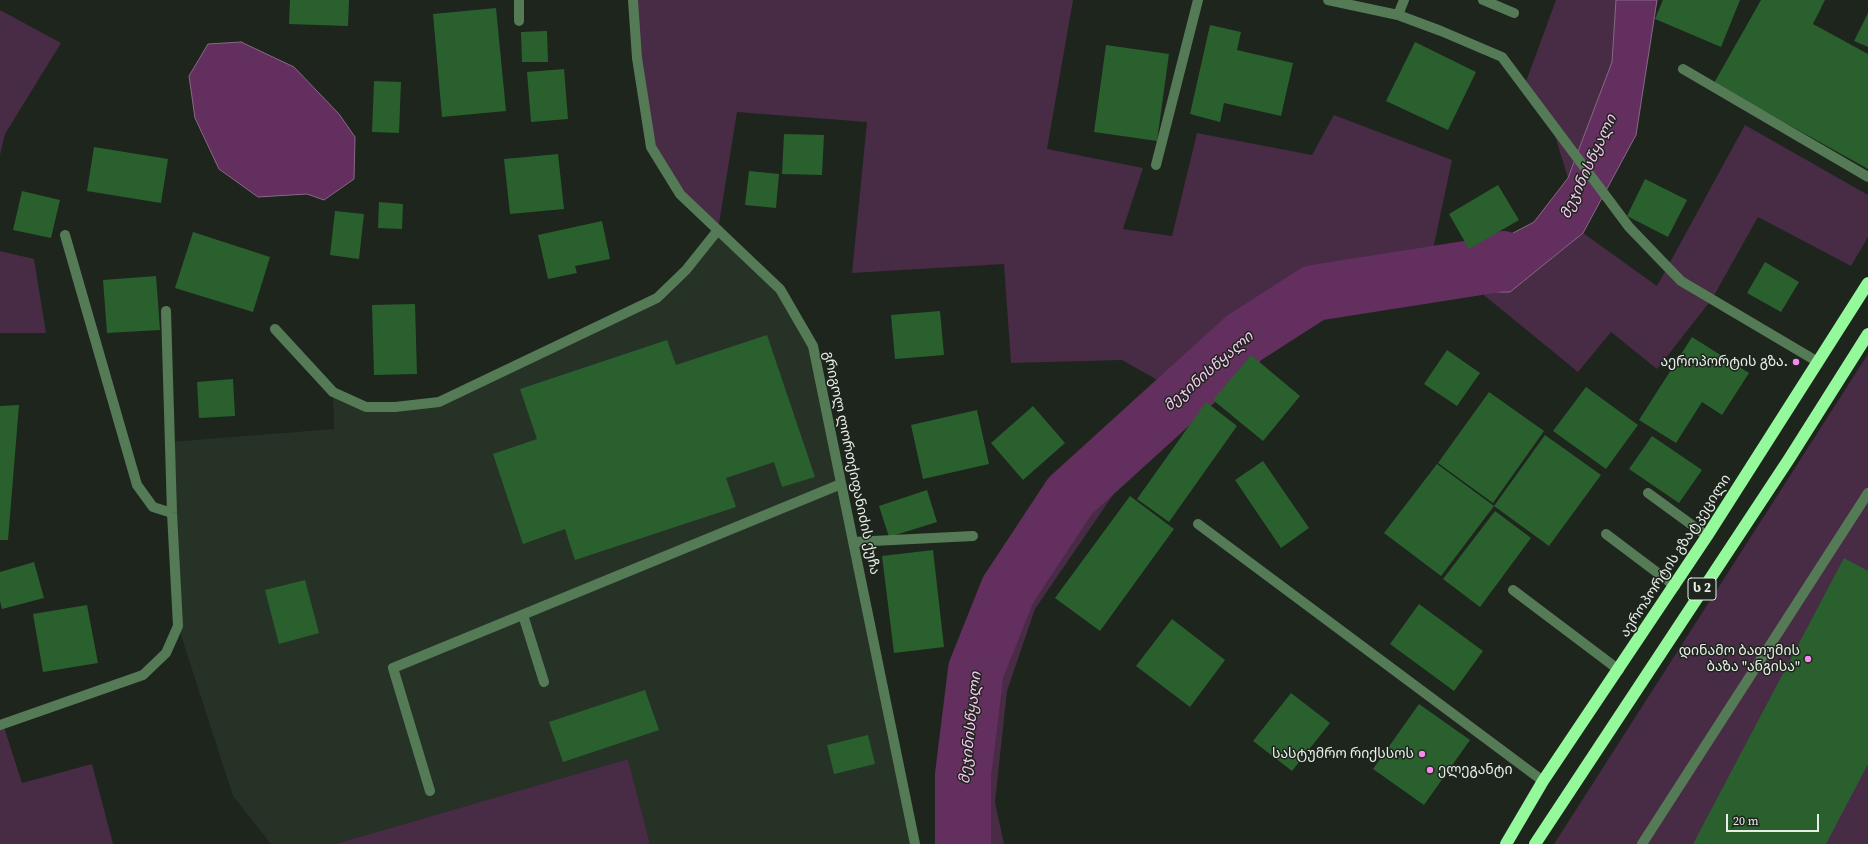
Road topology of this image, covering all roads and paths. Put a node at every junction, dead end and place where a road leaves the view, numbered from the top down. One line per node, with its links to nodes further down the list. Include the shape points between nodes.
1 (520, 0): 9 (street)
2 (633, 0): 13 (street, გრიგოლ ლორთქიფანიძის ქუჩა, via 637,58 651,147 680,194)
3 (1198, 0): 11 (street)
4 (1328, 0): 8 (street)
5 (1404, 0): 8 (street)
6 (1483, 0): 7 (street)
7 (1514, 13)
8 (1398, 15): 19 (street, via 1502,57 1629,227 1681,281)
9 (519, 20)
10 (1683, 69): 12 (street)
11 (1156, 165)
12 (1868, 177)
13 (718, 230): 17 (street, via 686,270 657,298 439,402 366,407 333,392); 20 (street, გრიგოლ ლორთქიფანიძის ქუჩა, via 780,289 813,346)
14 (65, 234): 23 (street, via 137,485 153,506)
15 (1868, 283): 19 (highway, აეროპორტის გზატკეცილი / ს 2)
16 (166, 311): 23 (street)
17 (275, 329)
18 (1868, 334): 39 (highway, ს 2, via 1789,459)
19 (1818, 362): 27 (highway, აეროპორტის გზატკეცილი / ს 2)
20 (841, 484): 28 (street, გრიგოლ ლორთქიფანიძის ქუჩა); 31 (street)
21 (1648, 493): 27 (street)
22 (1868, 493): 40 (street)
23 (172, 512): 34 (street, via 178,626 166,653 143,675)
24 (1198, 524): 35 (street)
25 (1606, 534): 29 (street)
26 (972, 536): 28 (street)
27 (1707, 536): 29 (highway, აეროპორტის გზატკეცილი / ს 2)
28 (853, 542): 37 (street, გრიგოლ ლორთქიფანიძის ქუჩა)
29 (1675, 586): 32 (highway, აეროპორტის გზატკეცილი / ს 2)
30 (1513, 590): 32 (street)
31 (523, 615): 33 (street); 36 (street, via 393,668)
32 (1619, 670): 35 (highway, აეროპორტის გზატკეცილი / ს 2)
33 (544, 682)
34 (0, 725)
35 (1543, 781): 38 (highway, აეროპორტის გზატკეცილი / ს 2)
36 (430, 791)
37 (915, 844)
38 (1506, 844)
39 (1535, 844)
40 (1642, 844)

